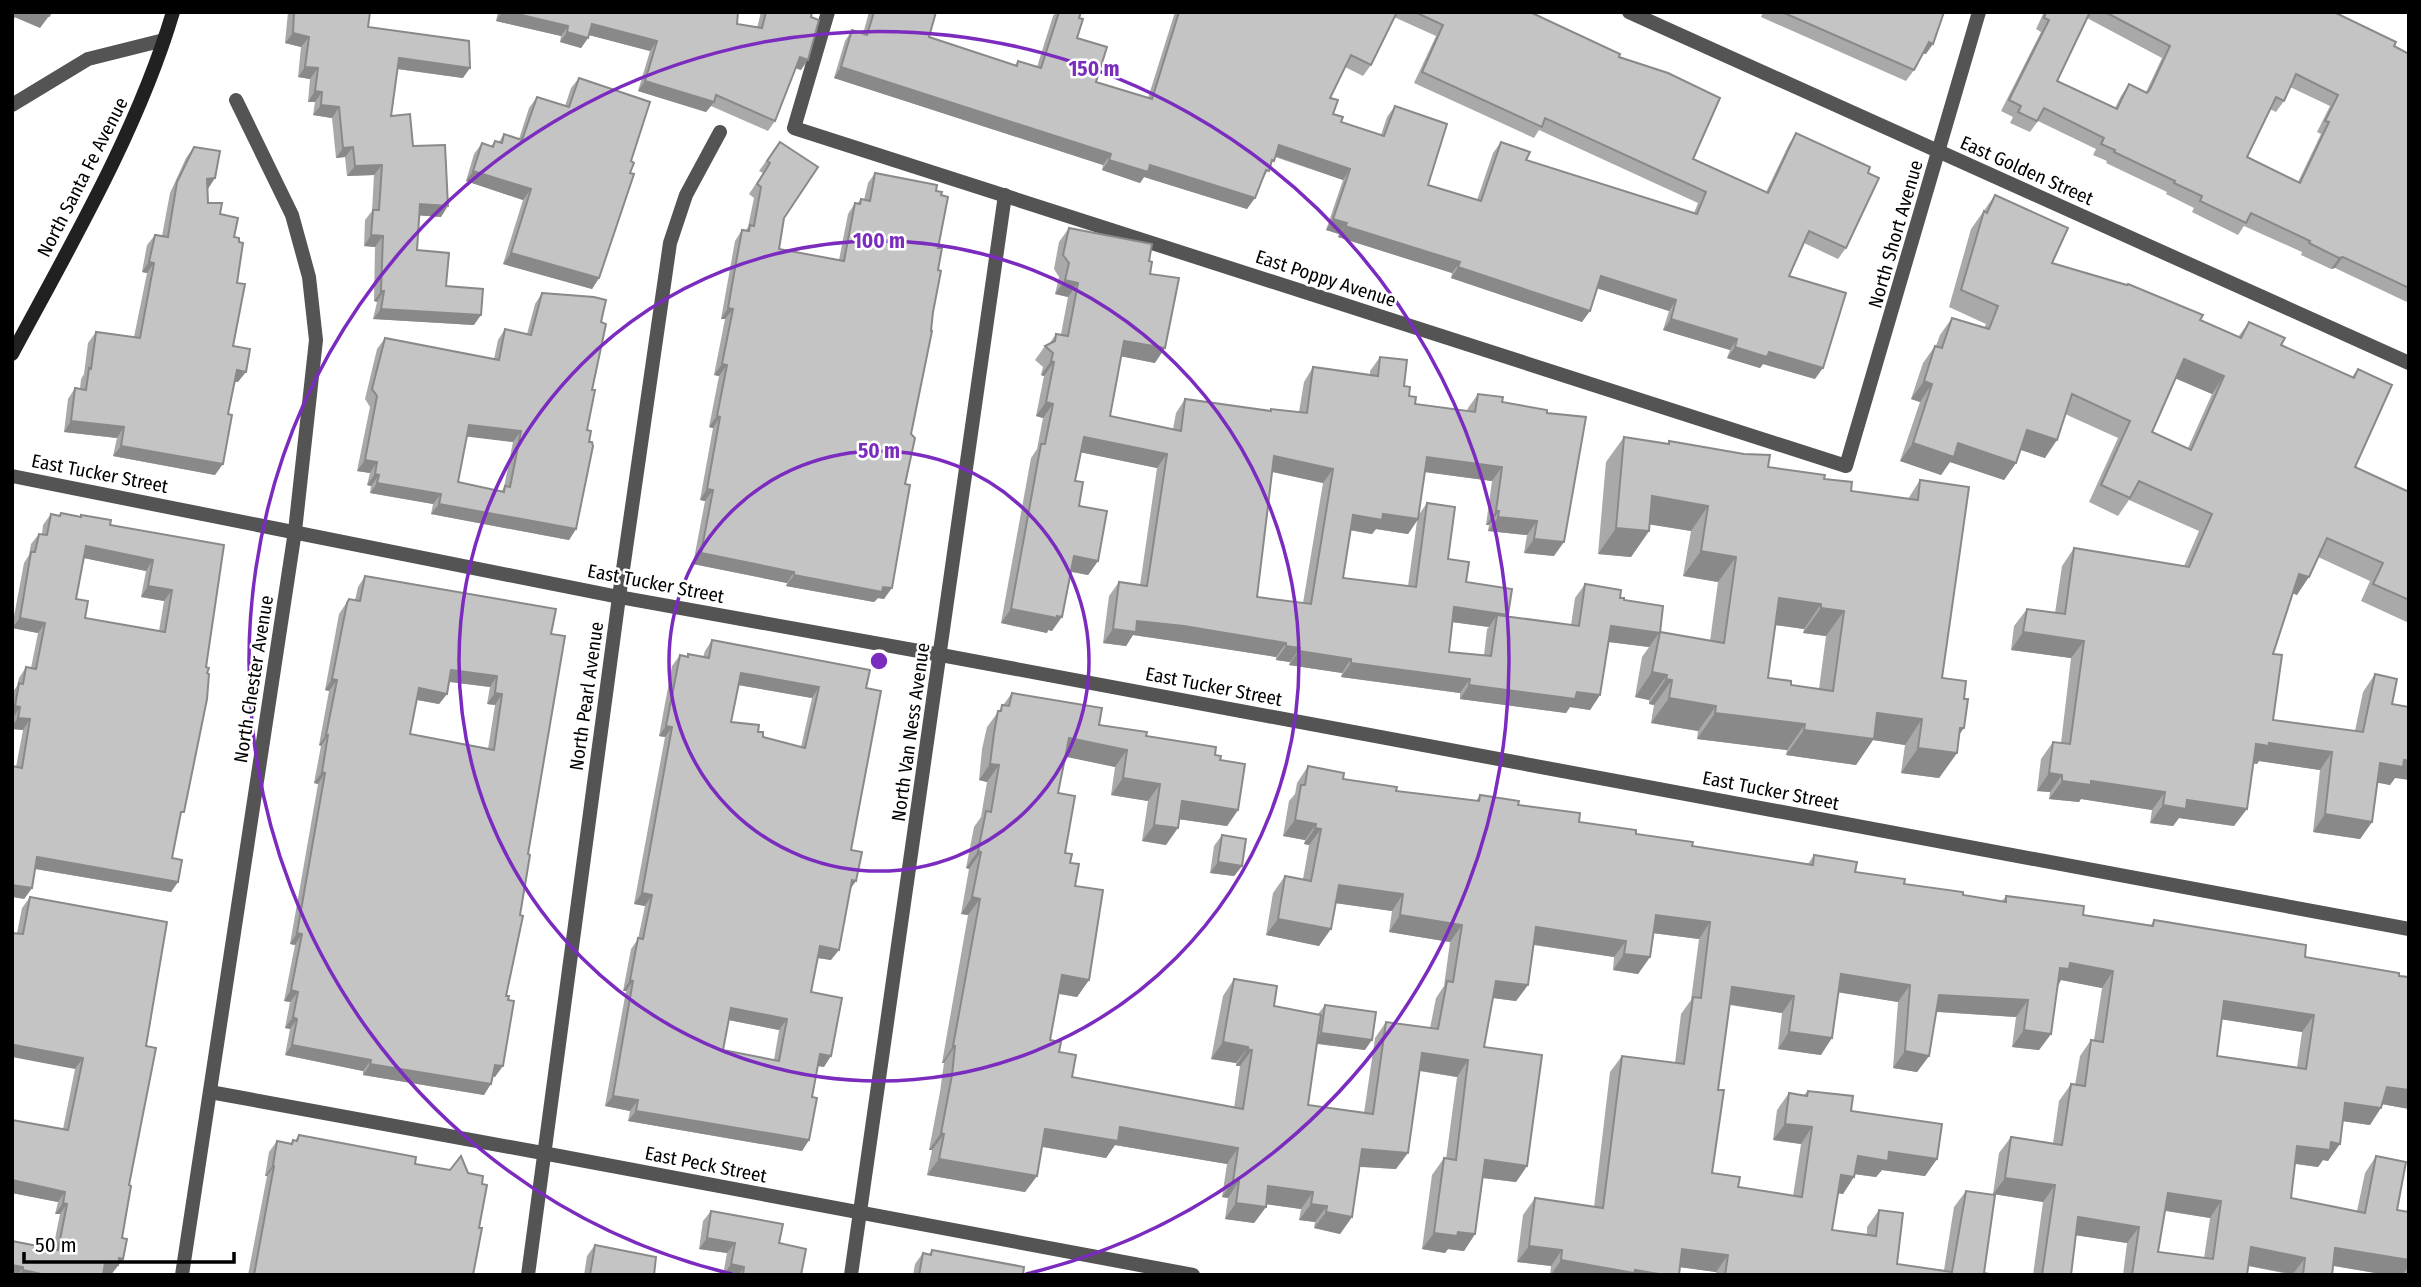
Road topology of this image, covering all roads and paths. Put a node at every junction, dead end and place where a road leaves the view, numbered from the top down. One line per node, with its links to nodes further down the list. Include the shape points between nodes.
1 (173, 12): 5 (main road, North Santa Fe Avenue)
2 (828, 12): 10 (street, East Poppy Avenue, via 794,128)
3 (1629, 12): 9 (street, East Golden Street)
4 (1979, 12): 9 (street, North Short Avenue)
5 (164, 40): 7 (street, via 88,59); 11 (main road, North Santa Fe Avenue, via 123,140)
6 (236, 100): 15 (street, North Chester Avenue, via 292,215 309,277 316,340)
7 (12, 104)
8 (720, 132): 16 (street, North Pearl Avenue, via 685,195 670,243)
9 (1939, 151): 12 (street, East Golden Street); 13 (street, North Short Avenue)
10 (1005, 195): 13 (street, East Poppy Avenue); 17 (street, North Van Ness Avenue)
11 (12, 354)
12 (2409, 363)
13 (1846, 466)
14 (12, 476): 15 (street, East Tucker Street)
15 (295, 531): 16 (street, East Tucker Street); 19 (street, North Chester Avenue)
16 (619, 597): 17 (street, East Tucker Street); 20 (street, North Pearl Avenue)
17 (941, 655): 18 (street, East Tucker Street); 21 (street, North Van Ness Avenue)
18 (2409, 929)
19 (210, 1092): 20 (street, East Peck Street); 22 (street, North Chester Avenue)
20 (544, 1152): 21 (street, East Peck Street); 23 (street, North Pearl Avenue)
21 (859, 1213): 24 (street, North Van Ness Avenue); 25 (street, East Peck Street)
22 (182, 1275)
23 (528, 1275)
24 (851, 1275)
25 (1194, 1275)

